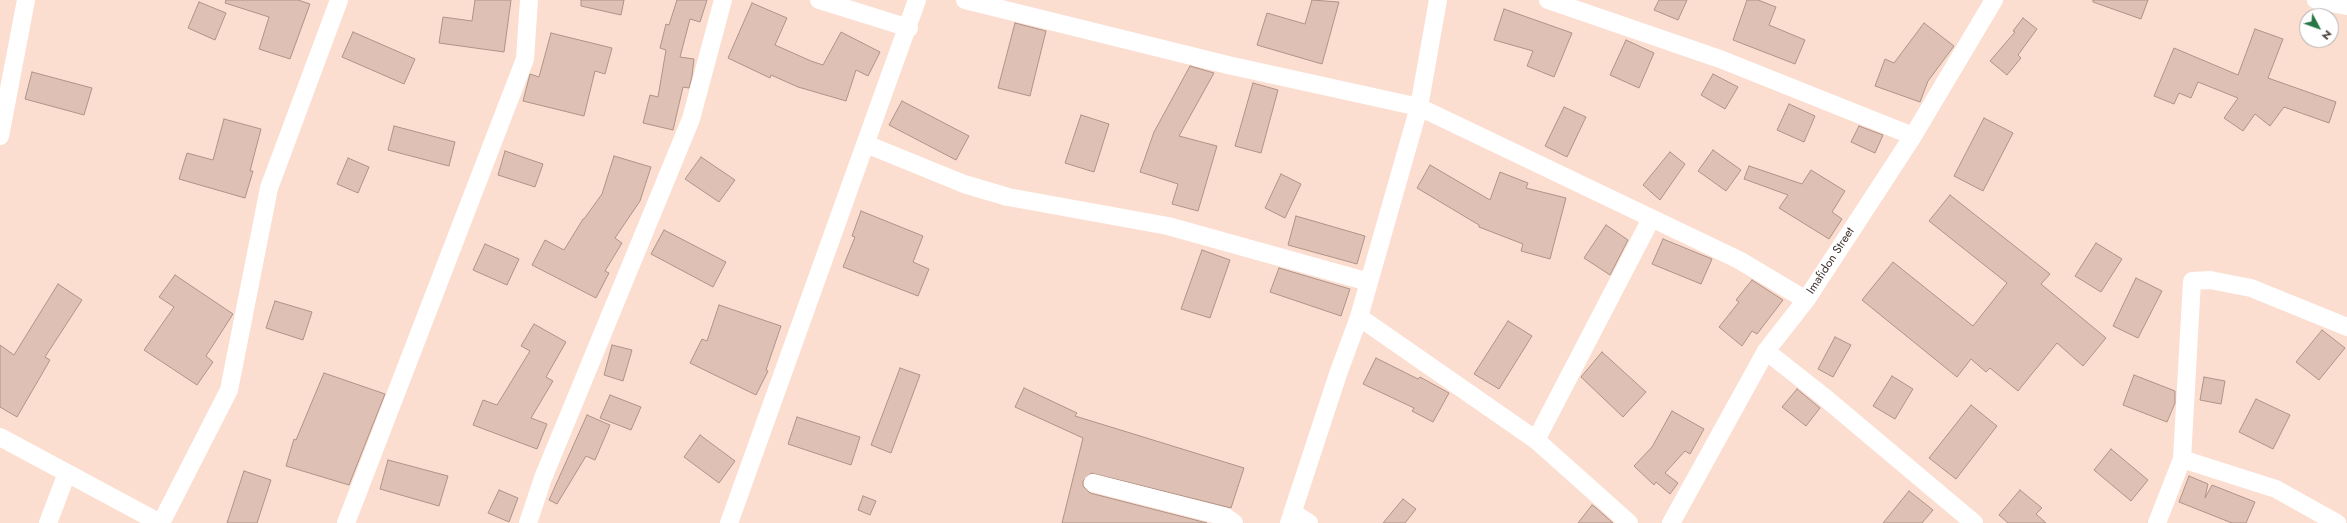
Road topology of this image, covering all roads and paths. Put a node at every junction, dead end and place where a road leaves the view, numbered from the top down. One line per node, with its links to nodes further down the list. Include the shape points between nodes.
1 (26, 0): 15 (street)
2 (339, 0): 31 (street, via 269,188 229,390)
3 (529, 0): 32 (street, via 525,59)
4 (723, 0): 33 (street, via 691,119 543,478)
5 (819, 0): 13 (street)
6 (917, 0): 13 (street)
7 (965, 0): 14 (street, via 1228,66)
8 (1438, 0): 14 (street)
9 (1548, 0): 16 (street, via 1720,59)
10 (1994, 0): 16 (street, Imafidon Street)
11 (2316, 0): 12 (street)
12 (2347, 6)
13 (909, 28): 17 (street)
14 (1420, 107): 18 (street); 19 (street)
15 (0, 136)
16 (1913, 136): 20 (street, Imafidon Street)
17 (866, 144): 19 (street, via 964,184 1008,197 1168,226); 34 (street)
18 (1651, 219): 20 (street, via 1739,260); 25 (street)
19 (1369, 282): 21 (street)
20 (1806, 300): 23 (street, Imafidon Street)
21 (1359, 317): 25 (street); 29 (street)
22 (2347, 327): 26 (street, via 2251,288 2210,280 2192,281)
23 (1766, 351): 38 (street, Imafidon Street); 39 (street)
24 (0, 437): 27 (street)
25 (1536, 440): 37 (street)
26 (2182, 459): 40 (street); 41 (street, via 2276,489)
27 (66, 473): 30 (street); 31 (street)
28 (1093, 483): 35 (street, via 1226,517)
29 (1291, 518): 36 (street)
30 (48, 523)
31 (160, 523)
32 (346, 523)
33 (528, 523)
34 (729, 523)
35 (1234, 523)
36 (1309, 523)
37 (1629, 523)
38 (1670, 523)
39 (1974, 523)
40 (2157, 523)
41 (2337, 523)

